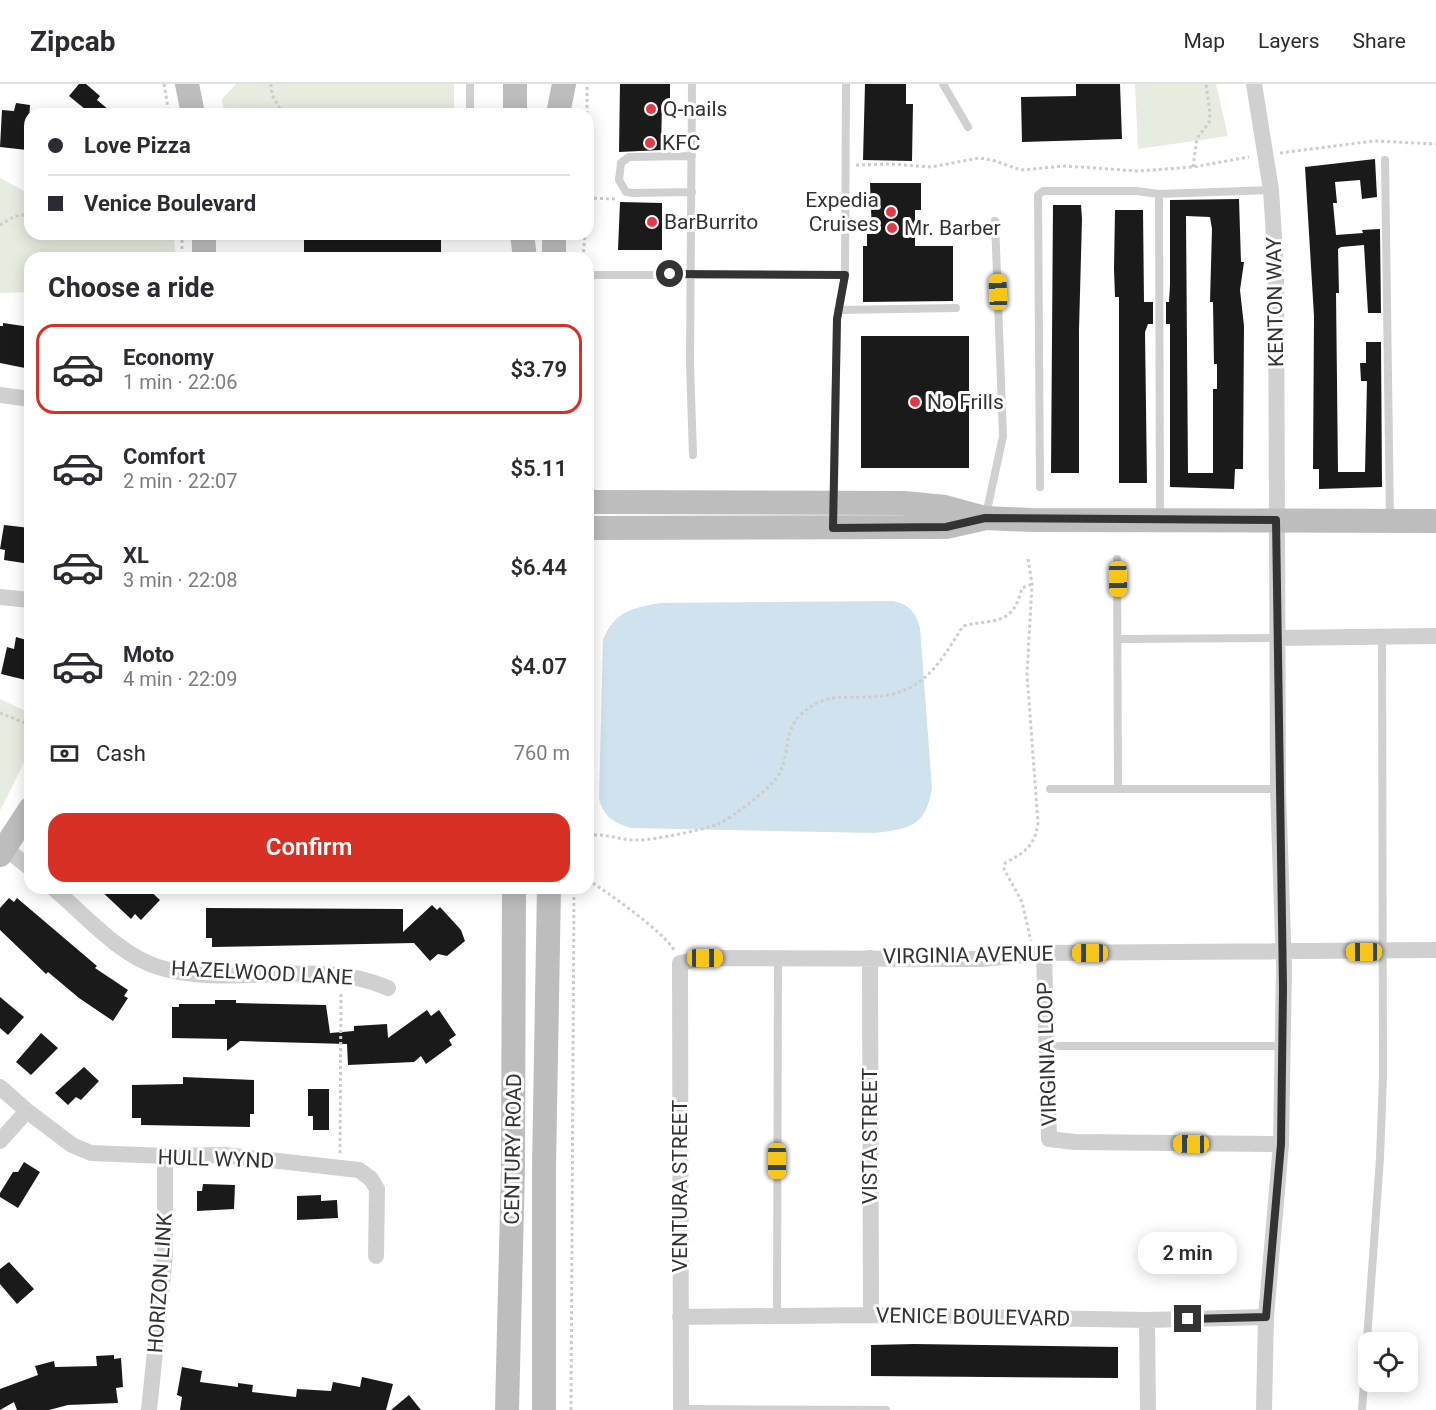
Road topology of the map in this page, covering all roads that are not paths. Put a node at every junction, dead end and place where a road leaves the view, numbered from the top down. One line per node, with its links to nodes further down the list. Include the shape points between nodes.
1 (187, 84): 10 (main road)
2 (470, 84): 11 (lane)
3 (515, 84): 12 (main road)
4 (553, 84): 13 (main road)
5 (564, 84): 14 (main road)
6 (692, 84): 16 (lane)
7 (846, 84): 24 (lane)
8 (943, 84): 15 (lane)
9 (1254, 84): 18 (street, KENTON WAY)
10 (192, 108)
11 (470, 108)
12 (515, 108)
13 (553, 108)
14 (559, 108)
15 (968, 128)
16 (692, 156): 19 (lane); 19 (lane, via 628,158 621,163 619,180 626,192)
17 (1385, 160): 38 (lane)
18 (1271, 190): 20 (lane); 37 (street, KENTON WAY, via 1276,267)
19 (692, 192): 22 (lane)
20 (1159, 194): 30 (lane, via 1043,190 1038,195); 36 (lane)
21 (995, 221): 35 (lane, via 1003,435)
22 (691, 274): 23 (lane); 24 (lane); 29 (lane)
23 (594, 275)
24 (845, 275): 26 (lane)
25 (956, 308): 26 (lane)
26 (838, 310): 34 (lane)
27 (0, 396): 28 (street)
28 (24, 398)
29 (693, 455)
30 (1040, 487)
31 (594, 489): 33 (main road)
32 (594, 502): 33 (main road)
33 (636, 504): 34 (main road)
34 (833, 515): 35 (main road, via 904,503 945,507); 41 (main road)
35 (985, 518): 36 (main road)
36 (1160, 520): 37 (main road)
37 (1276, 520): 38 (main road); 48 (street, KENTON WAY)
38 (1390, 521): 39 (main road)
39 (1436, 521)
40 (594, 528): 41 (main road)
41 (620, 528): 42 (main road, via 599,536)
42 (594, 544)
43 (1118, 559): 49 (lane)
44 (0, 597): 45 (street)
45 (24, 599)
46 (1382, 636): 47 (street); 48 (street); 61 (lane)
47 (1436, 636)
48 (1277, 638): 49 (lane); 52 (street, KENTON WAY)
49 (1118, 639): 50 (lane)
50 (1118, 788): 51 (lane); 52 (lane)
51 (1050, 789)
52 (1278, 789): 60 (street, KENTON WAY)
53 (24, 819): 54 (main road)
54 (3, 852): 55 (street)
55 (24, 864)
56 (60, 894): 66 (street, HAZELWOOD LANE, via 127,952 159,967 206,974 340,975 369,979)
57 (514, 894): 81 (main road, CENTURY ROAD)
58 (549, 894): 82 (main road, CENTURY ROAD)
59 (1436, 950): 61 (street, VIRGINIA AVENUE)
60 (1284, 952): 61 (street, VIRGINIA AVENUE); 62 (street, VIRGINIA AVENUE); 68 (street, KENTON WAY)
61 (1382, 952): 87 (lane, via 1380,1158)
62 (1038, 953): 64 (street, VIRGINIA AVENUE, via 982,958); 67 (street, VIRGINIA LOOP)
63 (778, 958): 64 (street, VIRGINIA AVENUE); 65 (street, VIRGINIA AVENUE, via 705,958); 78 (lane)
64 (870, 958): 75 (street, VISTA STREET)
65 (680, 963): 76 (street, VENTURA STREET)
66 (388, 988)
67 (1047, 1046): 68 (lane); 72 (street, VIRGINIA LOOP, via 1049,1139)
68 (1282, 1046): 72 (street, KENTON WAY)
69 (0, 1087): 70 (street, HULL WYND)
70 (27, 1111): 71 (street); 73 (street, HULL WYND, via 72,1145 91,1153)
71 (0, 1141)
72 (1281, 1144): 77 (street, KENTON WAY)
73 (165, 1156): 74 (street, HULL WYND, via 225,1155 360,1170 377,1189); 80 (street, HORIZON LINK, via 165,1255)
74 (376, 1256)
75 (871, 1315): 78 (street, VENICE BOULEVARD); 79 (street, VENICE BOULEVARD)
76 (680, 1317): 78 (street, VENICE BOULEVARD); 83 (street, VENTURA STREET)
77 (1266, 1317): 79 (street, VENICE BOULEVARD); 86 (street, KENTON WAY)
78 (777, 1318)
79 (1148, 1320): 85 (street)
80 (149, 1410)
81 (507, 1410)
82 (544, 1410)
83 (681, 1410): 84 (lane)
84 (886, 1410)
85 (1148, 1410)
86 (1264, 1410)
87 (1362, 1410)

